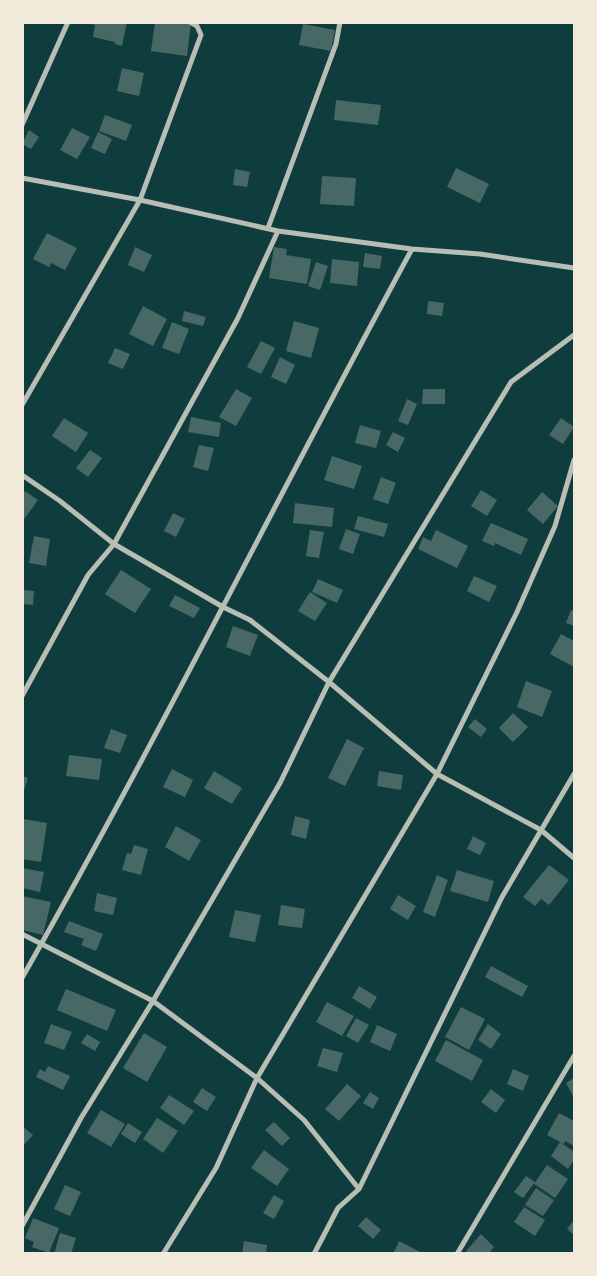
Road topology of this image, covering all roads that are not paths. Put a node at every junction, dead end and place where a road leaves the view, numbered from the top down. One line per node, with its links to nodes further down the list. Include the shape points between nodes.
1 (68, 22): 4 (street)
2 (190, 22): 6 (street, via 197,26 200,35)
3 (340, 22): 7 (street, via 336,44)
4 (22, 125)
5 (22, 178): 6 (street)
6 (140, 200): 7 (street); 12 (street)
7 (268, 228): 8 (street)
8 (278, 231): 9 (street); 15 (street, via 238,318)
9 (412, 249): 10 (street, via 480,254); 16 (street)
10 (574, 268)
11 (574, 335): 17 (street, via 512,382)
12 (22, 405)
13 (574, 460): 19 (street, via 555,526)
14 (22, 475): 15 (street)
15 (114, 544): 16 (street); 18 (street, via 88,575)
16 (223, 607): 17 (street, via 250,620); 24 (street, via 119,806)
17 (329, 682): 19 (street); 26 (street, via 280,783)
18 (22, 696)
19 (437, 774): 21 (street); 28 (street)
20 (574, 774): 21 (street)
21 (541, 830): 22 (street); 29 (street, via 502,897)
22 (574, 858)
23 (22, 934): 24 (street)
24 (42, 944): 25 (street); 26 (street)
25 (22, 978)
26 (153, 1001): 28 (street); 30 (street)
27 (574, 1056): 33 (street)
28 (257, 1078): 29 (street, via 304,1120); 31 (street, via 216,1168)
29 (359, 1188): 32 (street, via 338,1208)
30 (22, 1226)
31 (163, 1254)
32 (314, 1254)
33 (457, 1254)

